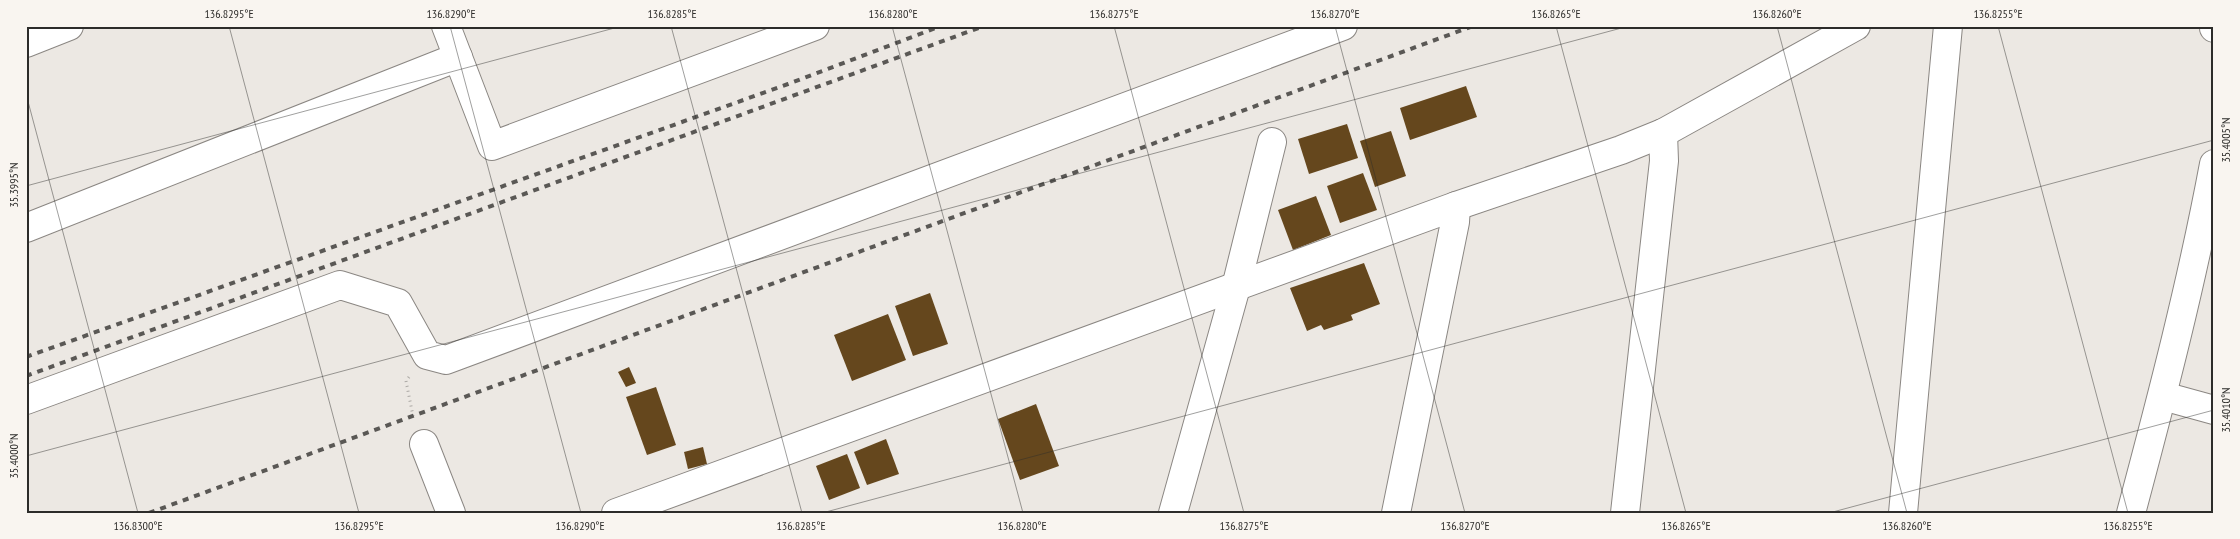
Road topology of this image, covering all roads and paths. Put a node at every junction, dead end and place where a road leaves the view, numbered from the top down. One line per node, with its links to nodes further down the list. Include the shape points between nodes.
1 (69, 26): 7 (street)
2 (446, 26): 8 (street)
3 (815, 26): 8 (street, via 492,146)
4 (1343, 26): 15 (street, via 446,360)
5 (1856, 26): 9 (street)
6 (1948, 26): 25 (street)
7 (26, 44)
8 (458, 57): 13 (street)
9 (1663, 133): 12 (street); 24 (street, via 1664,161)
10 (1272, 142): 14 (street)
11 (2214, 164): 16 (street, via 2198,249)
12 (1456, 206): 14 (street); 23 (street)
13 (26, 228)
14 (1236, 287): 21 (street); 22 (street)
15 (427, 356): 17 (street, via 398,303 340,285); 19 (path, via 406,381 413,416)
16 (2162, 396): 18 (street); 26 (street)
17 (26, 400)
18 (2214, 410)
19 (424, 444): 20 (street)
20 (451, 513)
21 (616, 513)
22 (1173, 513)
23 (1396, 513)
24 (1625, 513)
25 (1903, 513)
26 (2132, 513)

